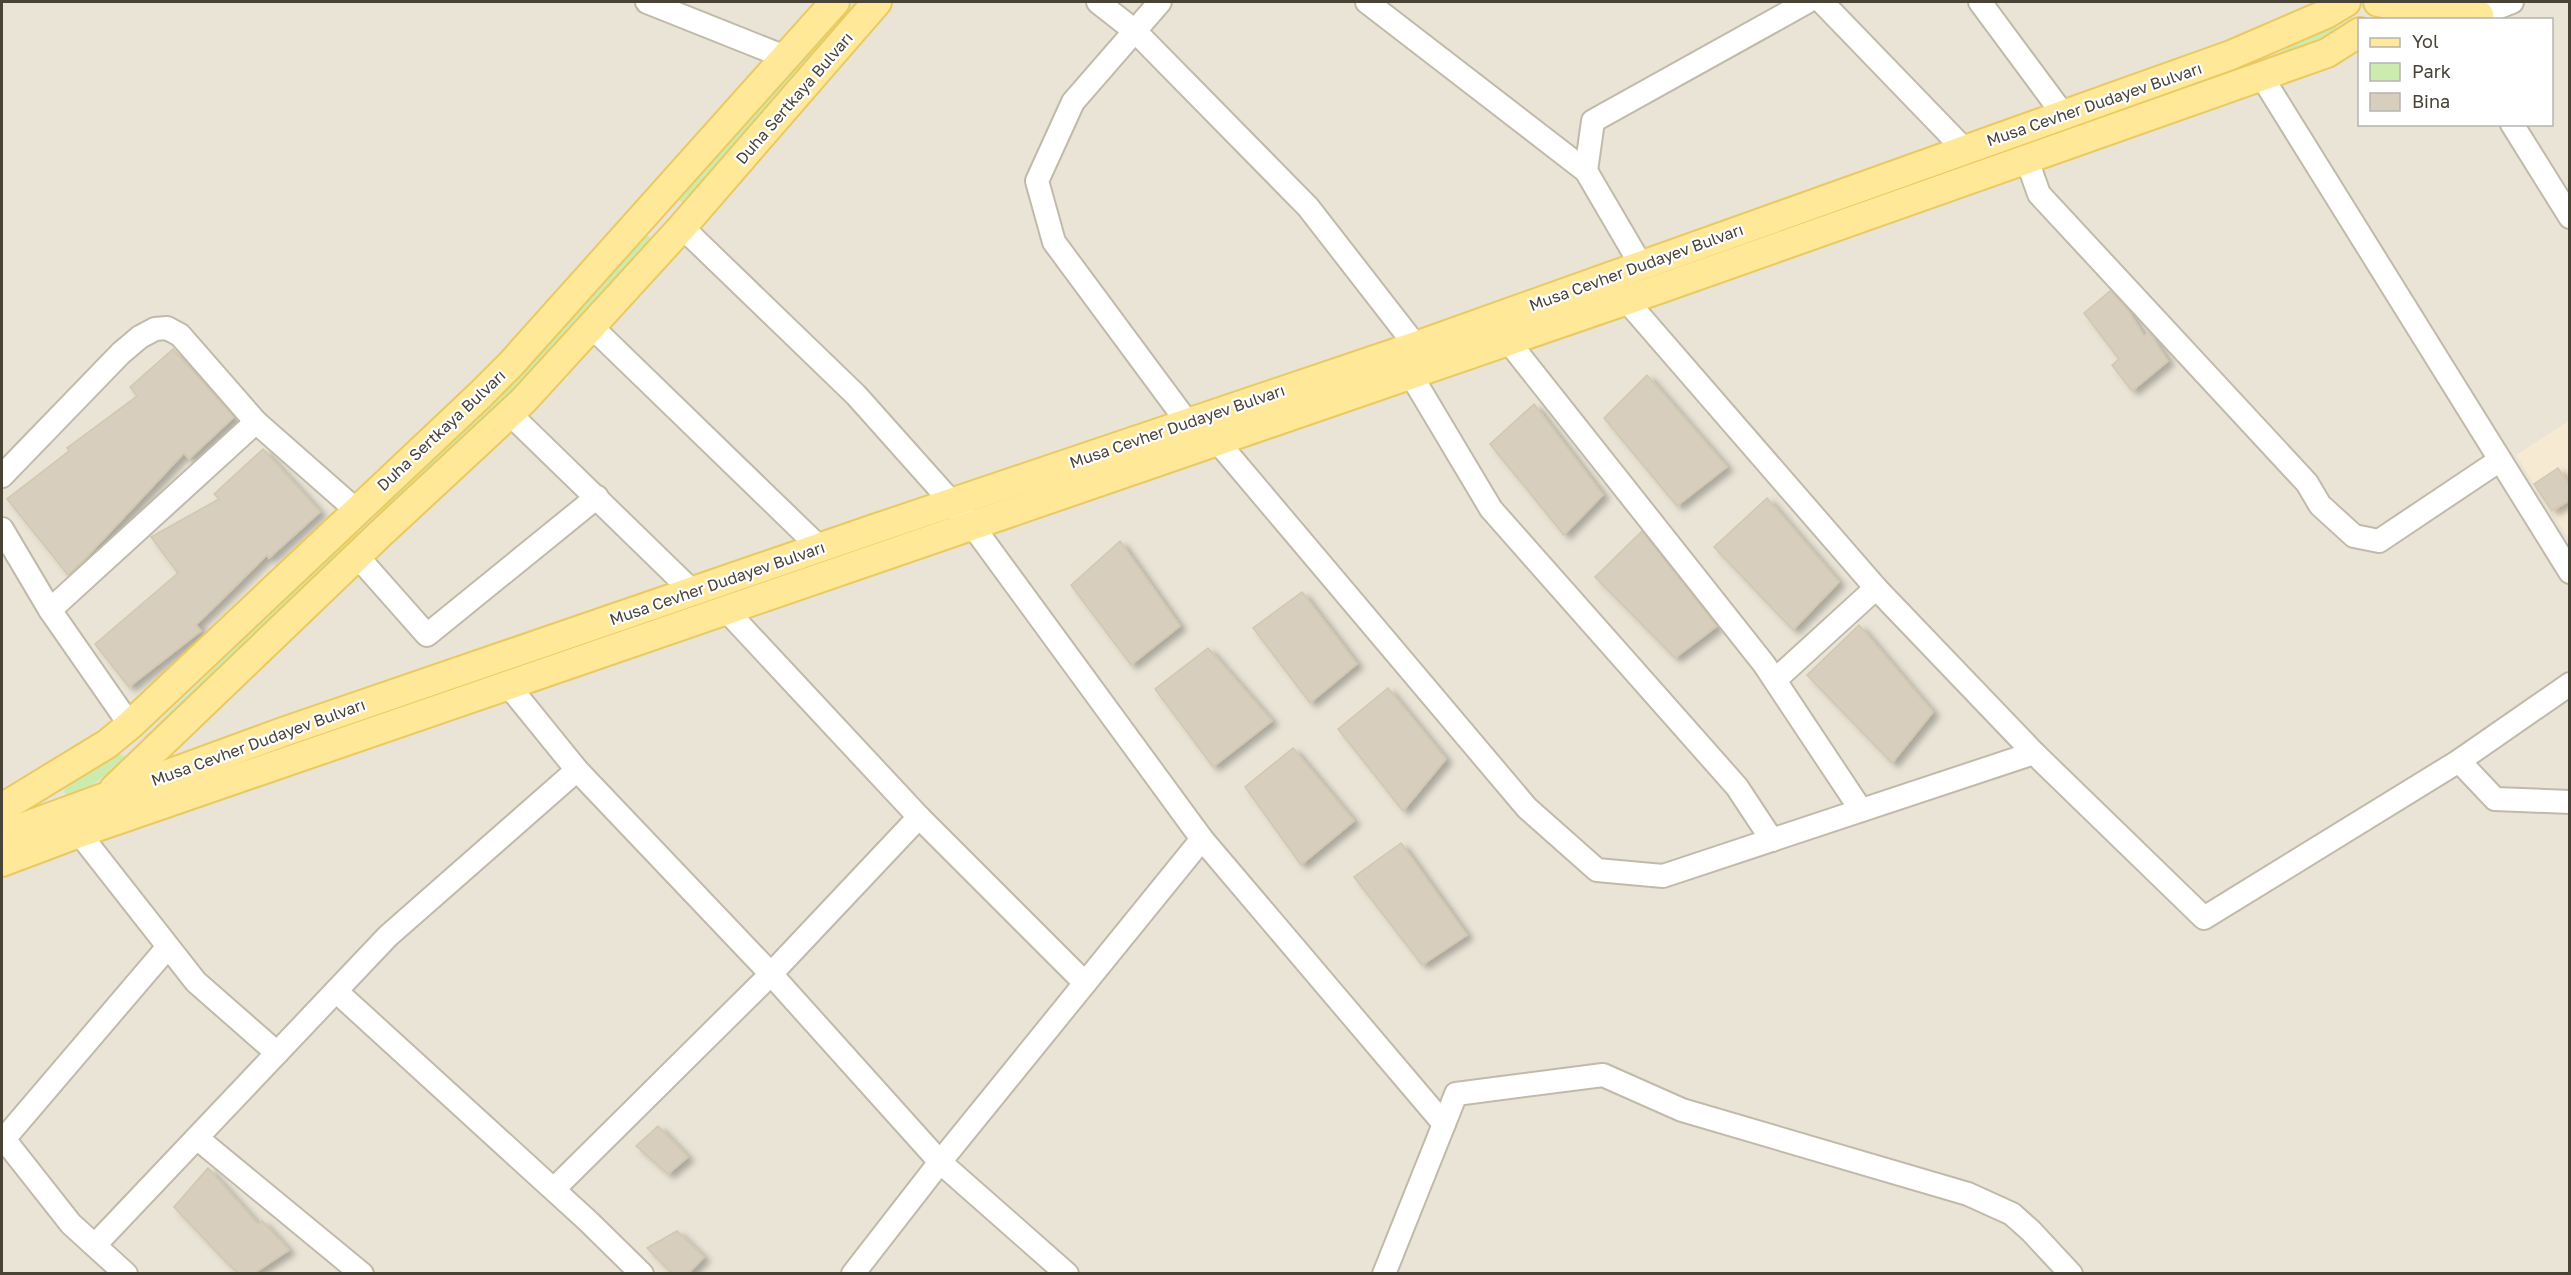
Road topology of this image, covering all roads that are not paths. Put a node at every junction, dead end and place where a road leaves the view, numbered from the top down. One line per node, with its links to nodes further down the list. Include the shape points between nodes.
1 (647, 2): 19 (street)
2 (835, 2): 19 (main road, Duha Sertkaya Bulvarı)
3 (877, 2): 28 (main road, Duha Sertkaya Bulvarı)
4 (1098, 2): 15 (street)
5 (1160, 2): 15 (street)
6 (1807, 2): 25 (street, via 1593,121)
7 (1822, 2): 23 (street)
8 (1980, 2): 21 (street)
9 (2346, 2): 21 (main road, Musa Cevher Dudayev Bulvarı, via 2261,44)
10 (2448, 2): 14 (main road)
11 (2512, 2): 14 (street)
12 (1382, 5): 25 (street)
13 (2384, 7): 14 (main road)
14 (2471, 17)
15 (1135, 31): 33 (street, via 1308,207); 37 (street, via 1073,102 1037,181 1054,242)
16 (2358, 33): 18 (main road, Musa Cevher Dudayev Bulvarı)
17 (2358, 45): 18 (main road, Musa Cevher Dudayev Bulvarı)
18 (2327, 53): 20 (main road, Musa Cevher Dudayev Bulvarı)
19 (785, 57): 26 (main road, Duha Sertkaya Bulvarı)
20 (2262, 77): 24 (main road, Musa Cevher Dudayev Bulvarı); 39 (street)
21 (2063, 114): 23 (main road, Musa Cevher Dudayev Bulvarı)
22 (2513, 126): 27 (street)
23 (1964, 150): 29 (main road, Musa Cevher Dudayev Bulvarı)
24 (2027, 160): 30 (main road, Musa Cevher Dudayev Bulvarı); 39 (street, via 2039,194 2307,483 2320,506 2354,536 2379,541)
25 (1586, 171): 29 (street)
26 (652, 206): 28 (main road); 43 (main road, Duha Sertkaya Bulvarı, via 511,364)
27 (2570, 217)
28 (682, 227): 31 (main road, Duha Sertkaya Bulvarı); 42 (street, via 856,395)
29 (1641, 265): 33 (main road, Musa Cevher Dudayev Bulvarı)
30 (1626, 300): 32 (main road, Musa Cevher Dudayev Bulvarı); 50 (street)
31 (592, 327): 35 (main road, Duha Sertkaya Bulvarı); 47 (street)
32 (1508, 341): 34 (main road, Musa Cevher Dudayev Bulvarı); 54 (street)
33 (1416, 346): 37 (main road, Musa Cevher Dudayev Bulvarı)
34 (1411, 375): 38 (main road, Musa Cevher Dudayev Bulvarı); 69 (street, via 1491,509 1737,787)
35 (510, 414): 41 (street); 46 (main road, Duha Sertkaya Bulvarı)
36 (256, 422): 40 (street, via 180,335 167,328 154,329 121,353); 43 (street); 52 (street)
37 (1188, 423): 42 (main road, Musa Cevher Dudayev Bulvarı)
38 (1217, 441): 44 (main road, Musa Cevher Dudayev Bulvarı); 69 (street, via 1527,808 1597,870 1663,876)
39 (2500, 460): 49 (street)
40 (2, 476)
41 (597, 497): 48 (street, via 427,635); 51 (street)
42 (952, 502): 44 (street); 47 (main road, Musa Cevher Dudayev Bulvarı)
43 (356, 510): 46 (main road); 57 (main road, Duha Sertkaya Bulvarı)
44 (972, 525): 53 (main road, Musa Cevher Dudayev Bulvarı); 68 (street)
45 (2, 529): 52 (street)
46 (381, 533): 48 (main road, Duha Sertkaya Bulvarı)
47 (819, 547): 51 (main road, Musa Cevher Dudayev Bulvarı)
48 (357, 556): 61 (main road, Duha Sertkaya Bulvarı)
49 (2570, 572)
50 (1875, 588): 54 (street); 58 (street)
51 (692, 591): 61 (main road, Musa Cevher Dudayev Bulvarı)
52 (50, 610): 57 (street)
53 (726, 610): 56 (main road, Musa Cevher Dudayev Bulvarı); 65 (street)
54 (1775, 680): 64 (street)
55 (2570, 684): 59 (street)
56 (508, 685): 60 (street); 66 (main road, Musa Cevher Dudayev Bulvarı)
57 (130, 725): 63 (main road, Duha Sertkaya Bulvarı, via 107,744)
58 (2034, 753): 59 (street, via 2204,918); 64 (street)
59 (2459, 761): 62 (street, via 2495,799)
60 (577, 770): 72 (street); 74 (street, via 388,936)
61 (106, 797): 66 (main road, Duha Sertkaya Bulvarı); 67 (main road, Musa Cevher Dudayev Bulvarı)
62 (2570, 802)
63 (2, 808)
64 (1861, 810): 69 (street)
65 (919, 817): 72 (street); 73 (street)
66 (79, 833): 70 (main road, Musa Cevher Dudayev Bulvarı); 71 (street)
67 (2, 835)
68 (1202, 839): 73 (street); 76 (street)
69 (1772, 840)
70 (2, 862)
71 (168, 948): 75 (street, via 196,982); 80 (street, via 4,1139 71,1224)
72 (771, 974): 78 (street); 79 (street)
73 (1085, 983): 78 (street)
74 (336, 991): 75 (street); 79 (street)
75 (277, 1053): 77 (street)
76 (1444, 1124): 86 (street); 87 (street, via 1456,1094 1603,1075 1682,1110 1968,1194 2012,1214)
77 (197, 1138): 80 (street); 82 (street)
78 (940, 1162): 84 (street); 85 (street)
79 (554, 1190): 83 (street)
80 (95, 1245): 81 (street)
81 (126, 1274)
82 (362, 1274)
83 (642, 1274)
84 (853, 1274)
85 (1067, 1274)
86 (1384, 1274)
87 (2071, 1274)

